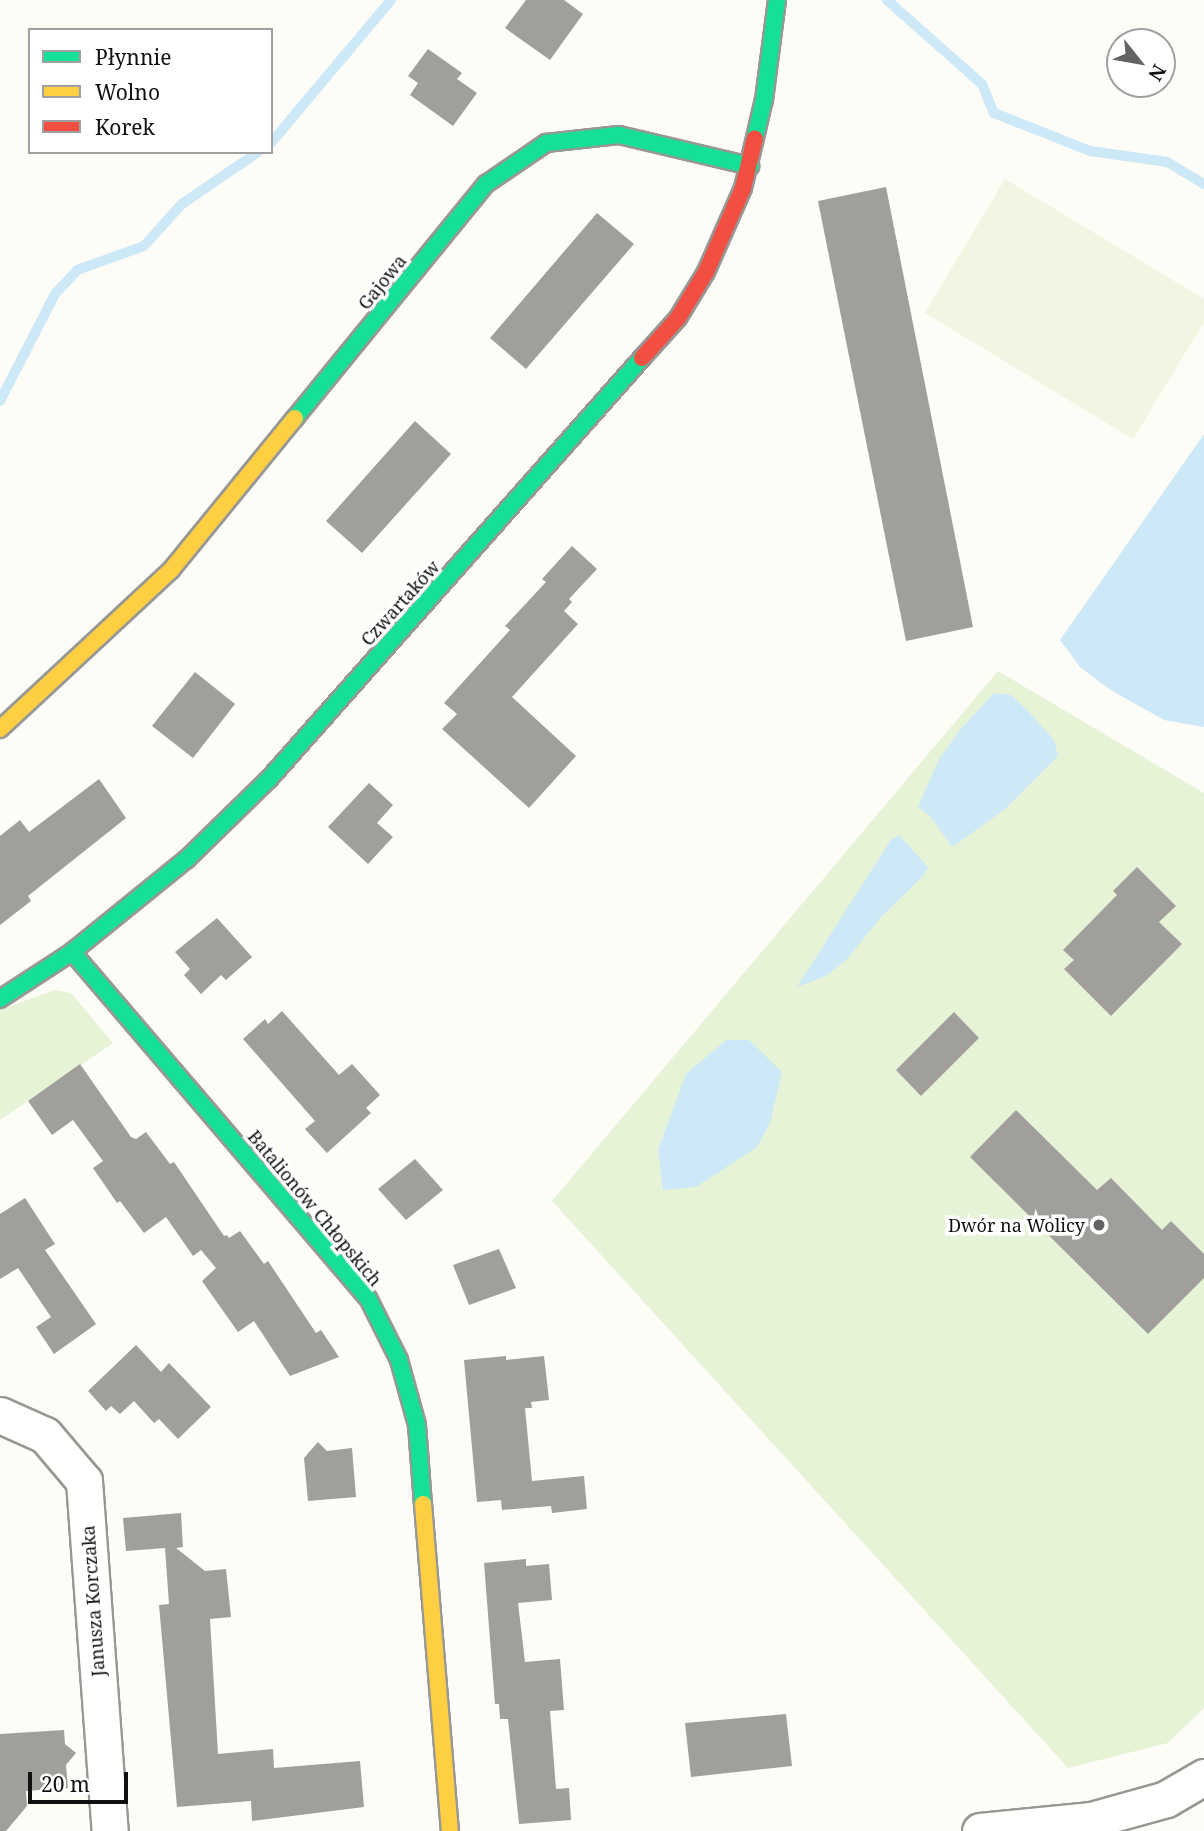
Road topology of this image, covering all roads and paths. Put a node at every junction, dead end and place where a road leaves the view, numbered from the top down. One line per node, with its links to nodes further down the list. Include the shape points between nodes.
1 (777, 0): 2 (street)
2 (750, 166): 3 (street, Gajowa, via 619,135 546,144 486,184 172,570); 4 (street, Czwartaków, via 728,229 678,318 269,779 187,859)
3 (0, 729)
4 (72, 952): 5 (street, Czwartaków); 9 (street, Batalionów Chłopskich, via 368,1298 399,1360 416,1425)
5 (0, 999)
6 (0, 1415): 8 (street, Janusza Korczaka, via 45,1434 84,1480)
7 (1204, 1777): 10 (street, via 1166,1799 1091,1820)
8 (110, 1831)
9 (450, 1831)
10 (979, 1831)

